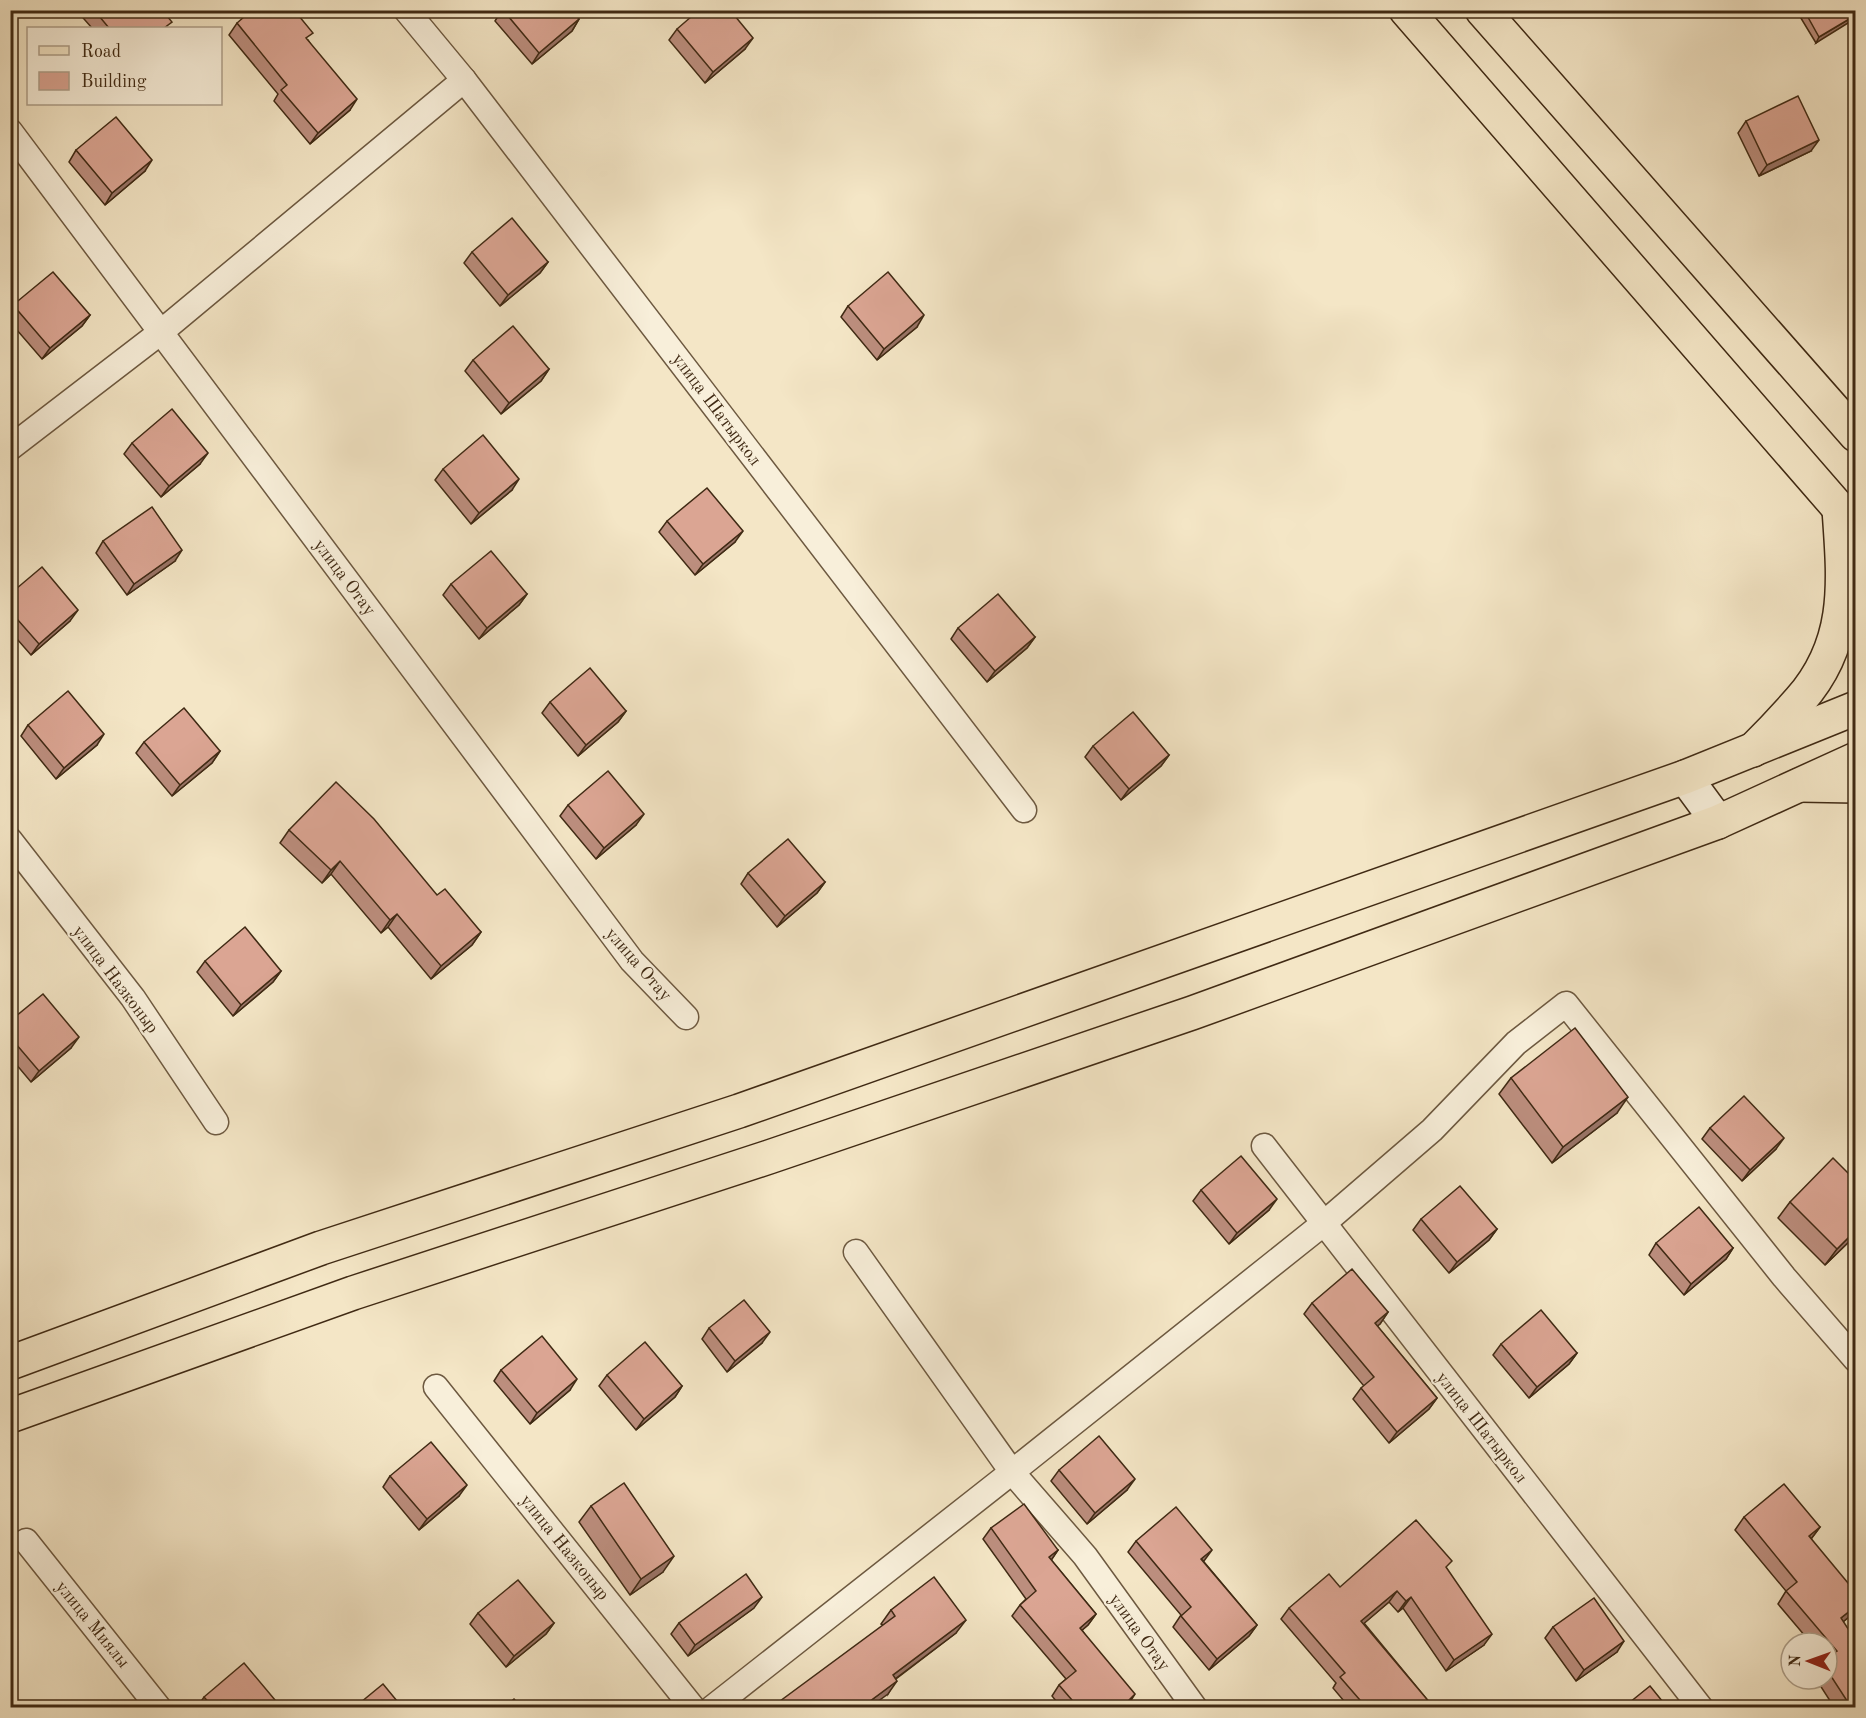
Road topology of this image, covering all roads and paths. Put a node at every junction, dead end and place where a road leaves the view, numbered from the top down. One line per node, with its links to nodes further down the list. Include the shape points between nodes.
1 (406, 10): 4 (street, улица Шатыркол)
2 (1406, 10): 9 (main road)
3 (1482, 10): 7 (main road)
4 (464, 80): 6 (street); 16 (street, улица Шатыркол)
5 (10, 131): 6 (street, улица Отау)
6 (161, 332): 8 (street); 19 (street, улица Отау, via 632,961)
7 (1856, 435)
8 (10, 447)
9 (1847, 519): 11 (main road, via 1843,599 1830,652 1801,699)
10 (1856, 708): 11 (main road)
11 (1753, 750): 13 (main road)
12 (1856, 759): 14 (main road)
13 (1685, 777): 17 (main road); 25 (main road, via 739,1111 321,1248)
14 (1800, 785): 15 (main road); 17 (main road)
15 (1856, 786)
16 (1024, 810)
17 (1718, 822): 27 (main road, via 1192,1013 353,1293)
18 (10, 840): 20 (street, улица Назконыр, via 134,998)
19 (686, 1017)
20 (216, 1122)
21 (1264, 1146): 22 (street, улица Шатыркол)
22 (1323, 1224): 24 (street, via 1432,1130 1516,1043 1566,1004 1784,1277); 28 (street); 34 (street, улица Шатыркол)
23 (856, 1252): 28 (street, улица Отау)
24 (1856, 1360)
25 (10, 1363)
26 (436, 1387): 31 (street, улица Назконыр)
27 (10, 1416)
28 (1012, 1472): 32 (street); 33 (street, улица Отау, via 1085,1556)
29 (26, 1541): 30 (street, улица Миялы)
30 (159, 1707)
31 (693, 1707)
32 (712, 1707)
33 (1195, 1707)
34 (1701, 1707)

